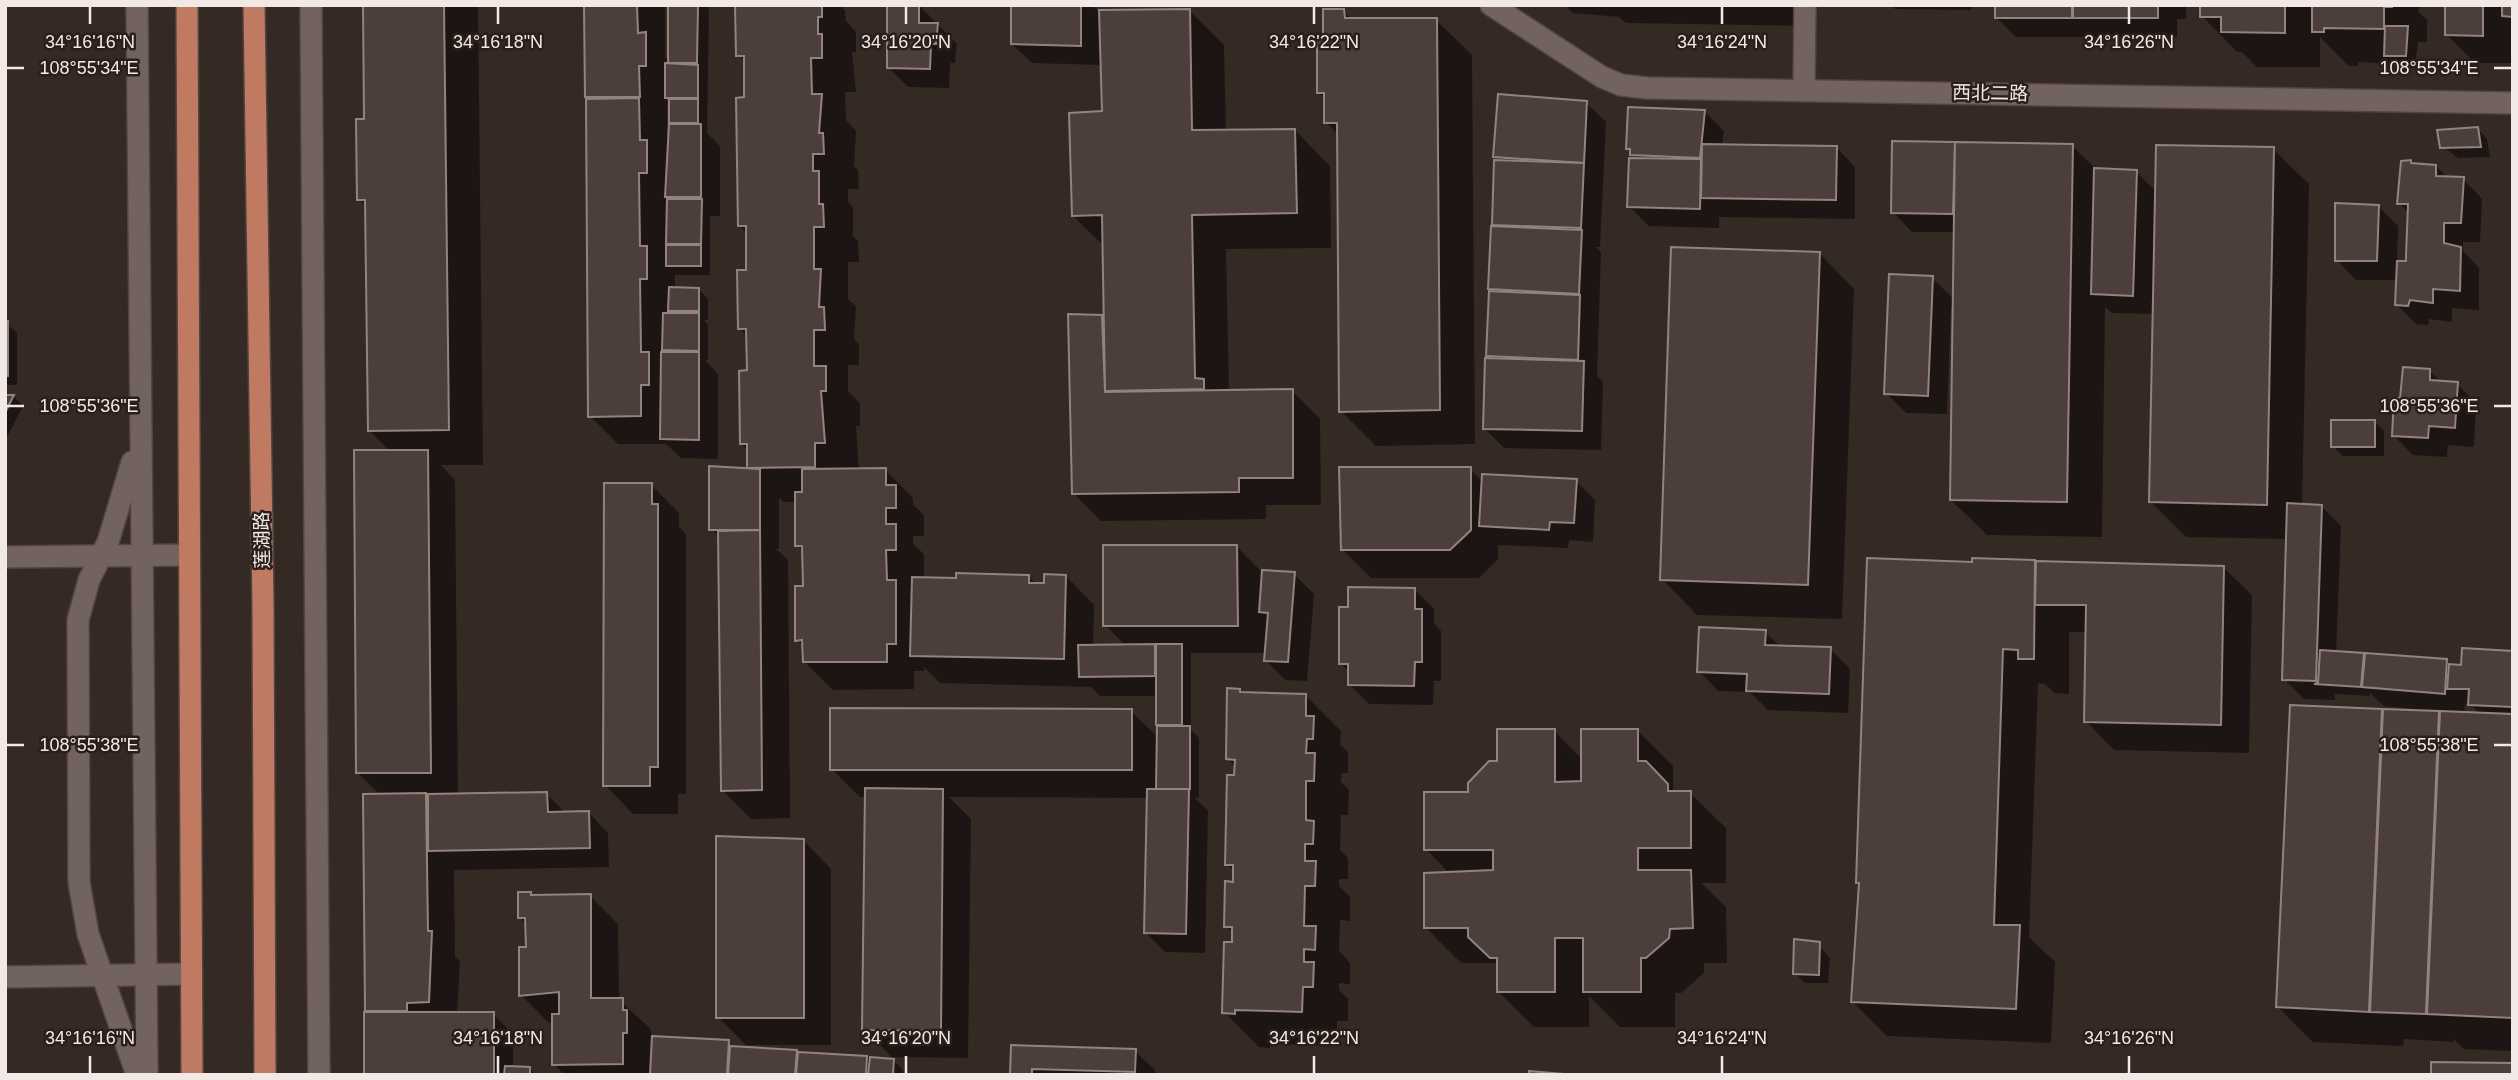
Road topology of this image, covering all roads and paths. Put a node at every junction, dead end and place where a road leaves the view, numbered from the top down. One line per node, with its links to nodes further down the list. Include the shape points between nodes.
1 (136, 5): 9 (street)
2 (187, 5): 10 (main road)
3 (254, 5): 21 (main road, 莲湖路)
4 (311, 5): 22 (street)
5 (1491, 5): 7 (street, 西北二路, via 1575,62 1621,85)
6 (1805, 5): 7 (street)
7 (1804, 90): 8 (street, 西北二路)
8 (2513, 103)
9 (140, 429): 11 (street, via 125,492); 12 (street)
10 (189, 555): 12 (street); 14 (main road)
11 (101, 556): 12 (street); 13 (street); 16 (street, via 78,620 79,882)
12 (141, 556): 15 (street)
13 (5, 557)
14 (190, 974): 15 (street); 20 (main road)
15 (145, 975): 16 (street); 19 (street)
16 (101, 976): 17 (street); 18 (street)
17 (5, 977)
18 (137, 1075)
19 (147, 1075)
20 (192, 1075)
21 (265, 1075)
22 (319, 1075)

